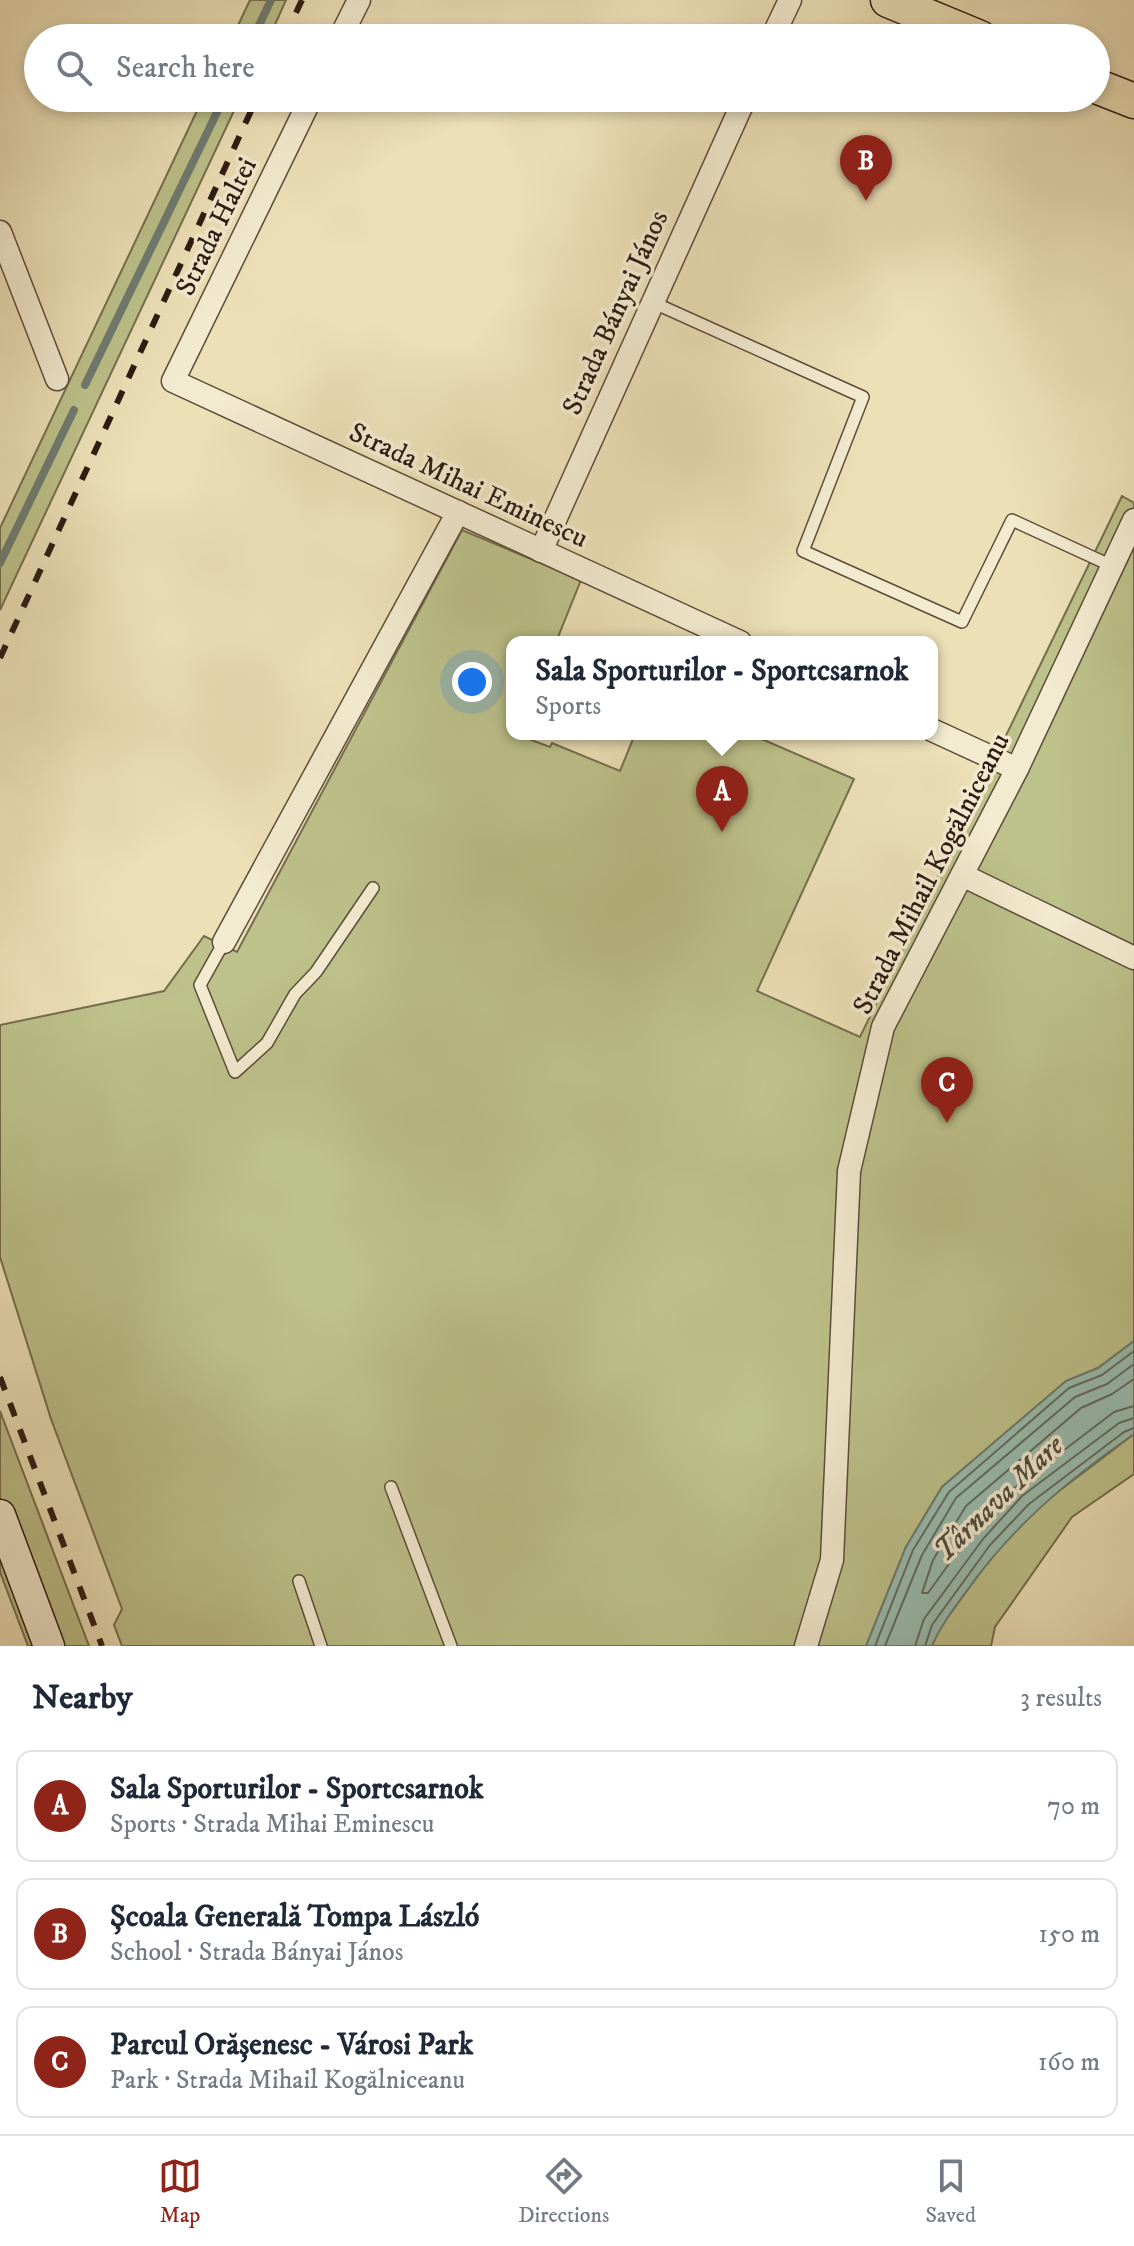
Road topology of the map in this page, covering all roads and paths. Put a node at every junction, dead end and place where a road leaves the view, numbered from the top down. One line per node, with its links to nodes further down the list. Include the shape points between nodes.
1 (359, 0): 4 (street)
2 (790, 0): 5 (street)
3 (888, 0): 6 (main road)
4 (347, 24)
5 (779, 24)
6 (946, 24)
7 (1110, 92): 8 (main road)
8 (1134, 101)
9 (304, 112): 14 (street, Strada Haltei)
10 (738, 112): 12 (street, Strada Bányai János)
11 (0, 232): 13 (street)
12 (650, 301): 17 (street, Strada Bányai János); 18 (lane, via 863,397 803,551 962,622 1012,520)
13 (57, 379)
14 (173, 381): 15 (street, Strada Mihai Eminescu)
15 (458, 512): 17 (street, Strada Mihai Eminescu); 24 (street)
16 (1134, 520): 18 (street, Strada Mihail Kogălniceanu)
17 (541, 551): 19 (street, Strada Mihai Eminescu)
18 (1112, 566): 21 (street, Strada Mihail Kogălniceanu)
19 (727, 636)
20 (938, 733): 21 (street)
21 (1017, 769): 22 (street, Strada Mihail Kogălniceanu)
22 (962, 875): 25 (street); 32 (street, Strada Mihail Kogălniceanu, via 883,1027 849,1171 832,1560)
23 (373, 888): 24 (lane, via 295,994 267,1043 235,1072 200,985)
24 (224, 942)
25 (1134, 958)
26 (391, 1487): 31 (lane)
27 (0, 1515): 29 (main road)
28 (299, 1581): 30 (lane)
29 (49, 1646)
30 (321, 1646)
31 (451, 1646)
32 (806, 1646)

